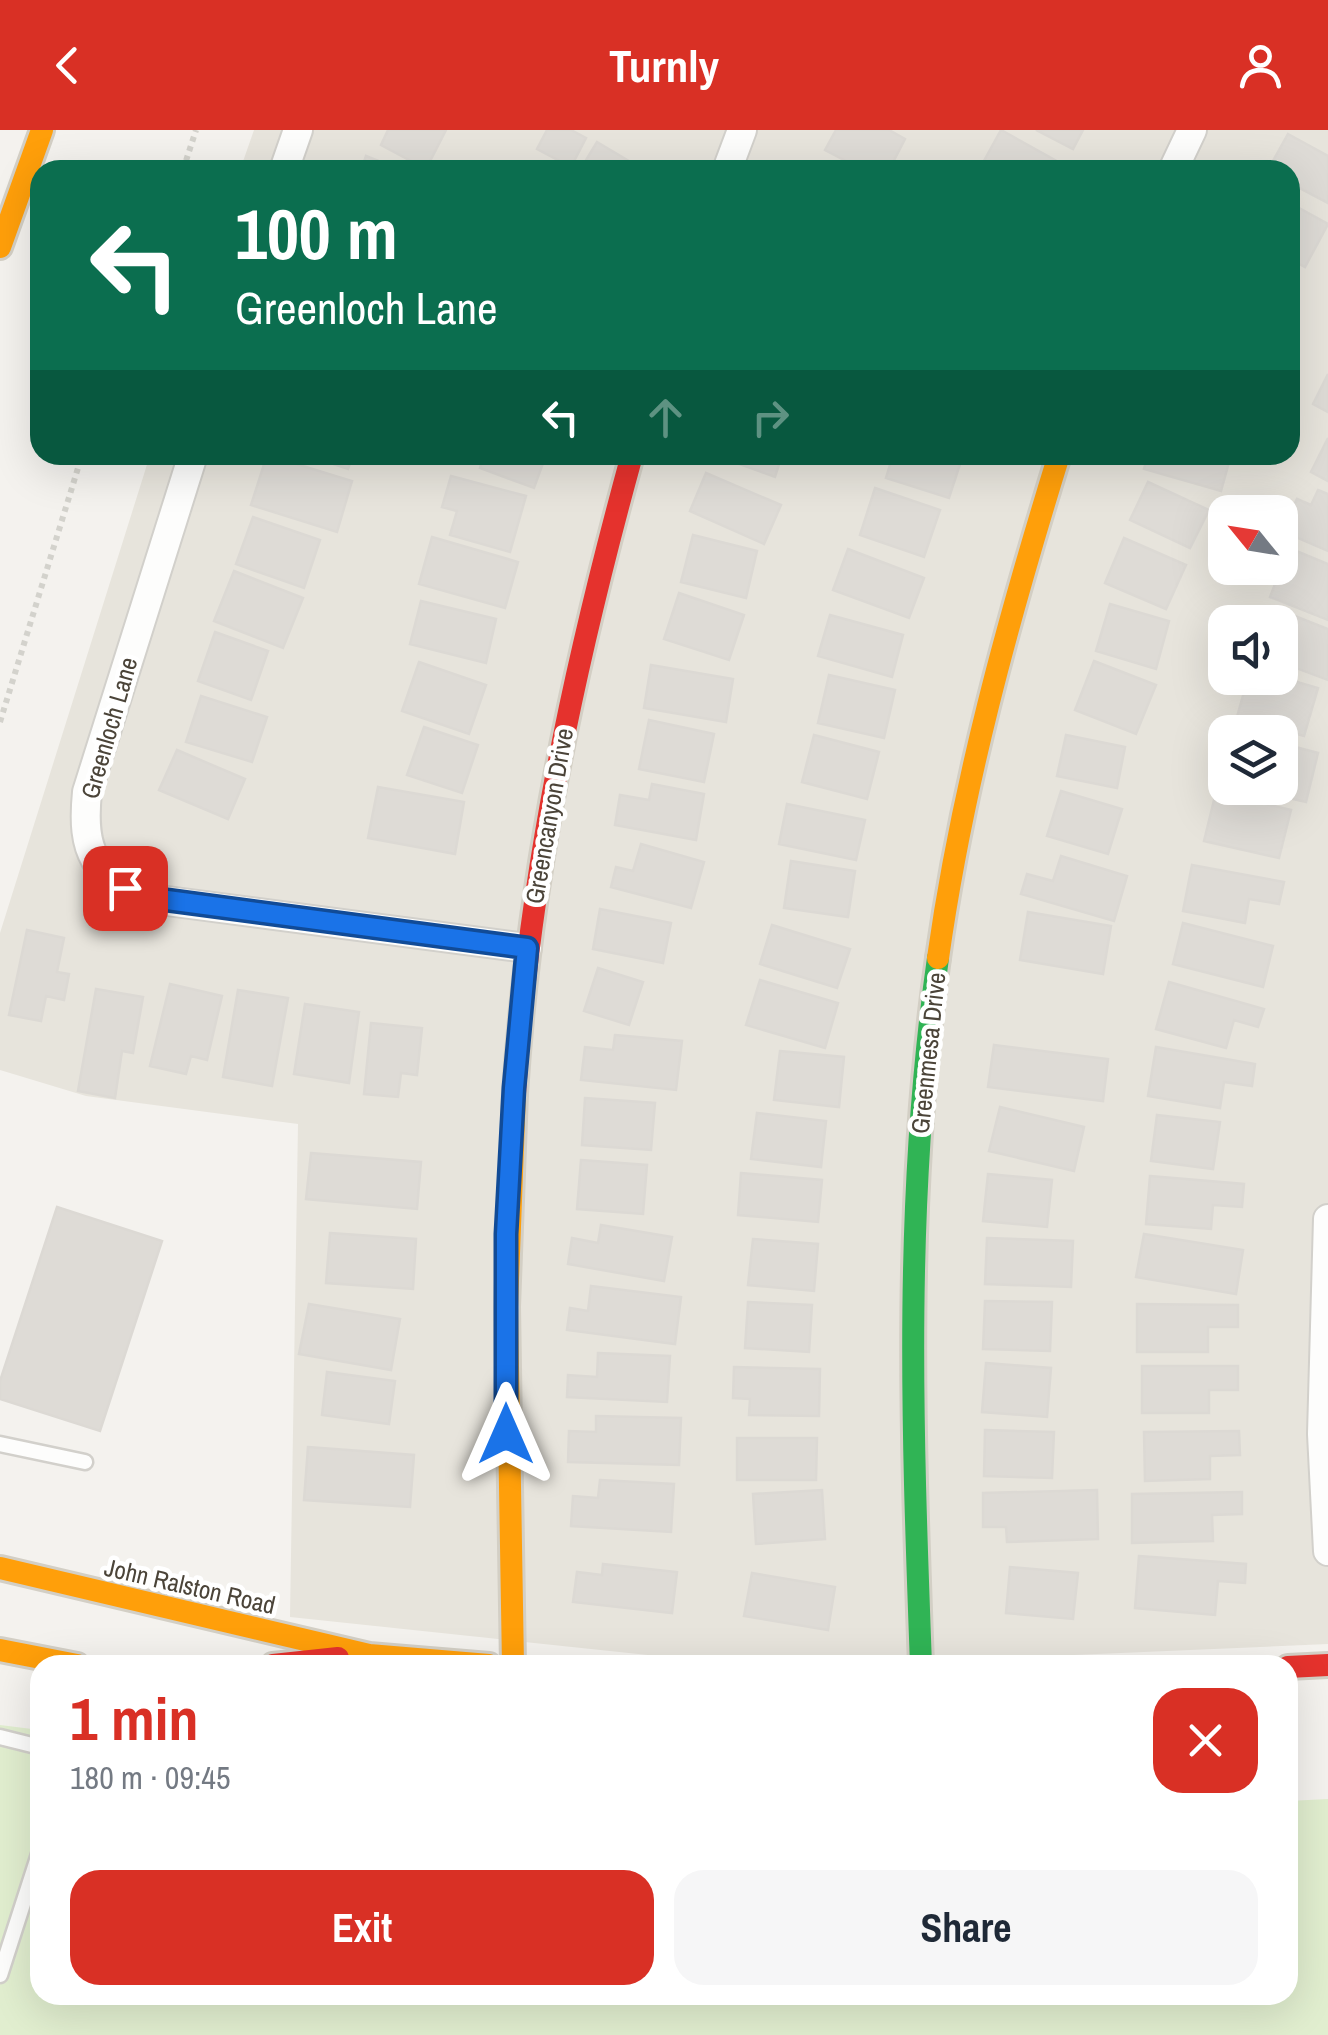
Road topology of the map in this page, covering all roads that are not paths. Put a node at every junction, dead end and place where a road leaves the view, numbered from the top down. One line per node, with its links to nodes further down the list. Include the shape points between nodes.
1 (42, 130): 5 (street)
2 (298, 130): 6 (street)
3 (742, 130): 7 (street)
4 (1192, 130): 8 (street)
5 (31, 160)
6 (288, 160)
7 (731, 160)
8 (1178, 160)
9 (30, 163): 10 (street)
10 (0, 246)
11 (191, 465): 14 (street, Greenloch Lane, via 87,792 88,850 125,888 152,898)
12 (629, 465): 14 (street, Greencanyon Drive, via 563,731)
13 (1056, 465): 25 (street, Greenmesa Drive, via 997,662 964,806 922,1093 910,1353)
14 (527, 948): 24 (street, Greencanyon Drive, via 506,1234)
15 (1328, 1219): 18 (street, via 1322,1434)
16 (0, 1444): 17 (lane)
17 (85, 1462)
18 (1328, 1550)
19 (0, 1568): 21 (street, John Ralston Road)
20 (0, 1650): 26 (street)
21 (369, 1654): 22 (street, John Ralston Road); 23 (street, John Ralston Road)
22 (360, 1655)
23 (380, 1655)
24 (513, 1655)
25 (921, 1655)
26 (30, 1656)
27 (1328, 1665): 28 (street)
28 (1298, 1666)
29 (0, 1737): 30 (lane)
30 (30, 1744)
31 (30, 1882): 32 (lane)
32 (0, 1975)

